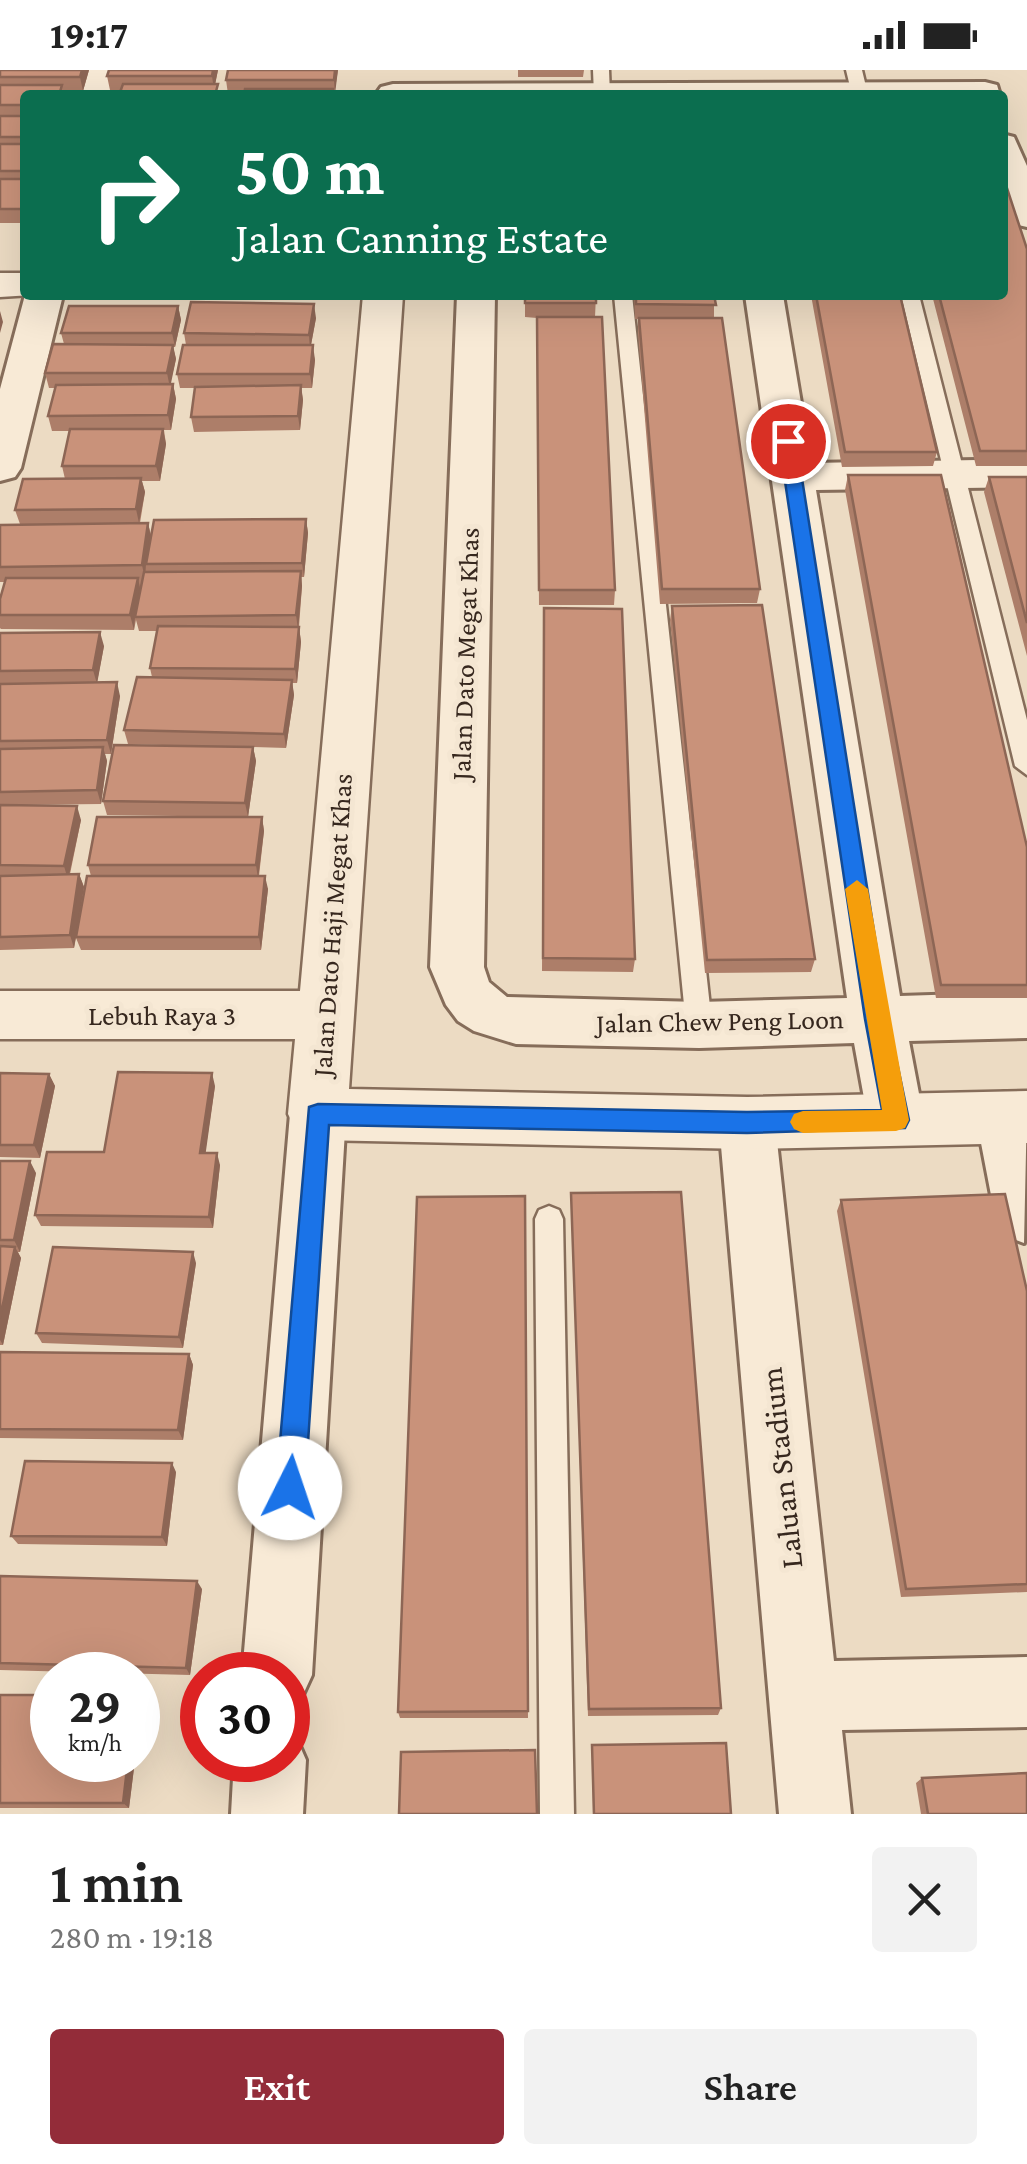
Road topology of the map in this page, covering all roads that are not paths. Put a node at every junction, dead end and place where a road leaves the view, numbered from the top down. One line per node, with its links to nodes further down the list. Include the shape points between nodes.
1 (729, 86): 2 (street); 4 (street)
2 (858, 86): 3 (street)
3 (982, 86)
4 (666, 90)
5 (1008, 161): 6 (street)
6 (1027, 216)
7 (43, 300): 13 (street)
8 (383, 300): 21 (street, Jalan Dato Haji Megat Khas)
9 (476, 300): 18 (street, Jalan Dato Megat Khas, via 456,967)
10 (624, 300): 23 (lane)
11 (765, 300): 16 (street)
12 (911, 300): 14 (lane)
13 (0, 468)
14 (955, 473): 15 (street); 16 (street); 17 (lane)
15 (1027, 473)
16 (794, 477): 22 (street)
17 (1027, 766)
18 (476, 1007): 23 (street, Jalan Chew Peng Loon, via 516,1022)
19 (1027, 1014): 22 (street, Jalan Chew Peng Loon)
20 (0, 1015): 21 (street, Lebuh Raya 3)
21 (323, 1015): 24 (street, Jalan Dato Haji Megat Khas)
22 (876, 1019): 23 (street, Jalan Chew Peng Loon); 26 (street)
23 (698, 1026)
24 (318, 1114): 27 (street); 30 (street, Jalan Dato Haji Megat Khas)
25 (1016, 1117): 26 (street); 29 (street)
26 (896, 1120): 27 (street)
27 (747, 1123): 32 (street, Laluan Stadium)
28 (549, 1219): 35 (lane)
29 (1026, 1222)
30 (279, 1652)
31 (1027, 1692): 32 (street)
32 (803, 1696): 36 (street, Laluan Stadium)
33 (268, 1782): 34 (street)
34 (266, 1814)
35 (558, 1814)
36 (816, 1814)

